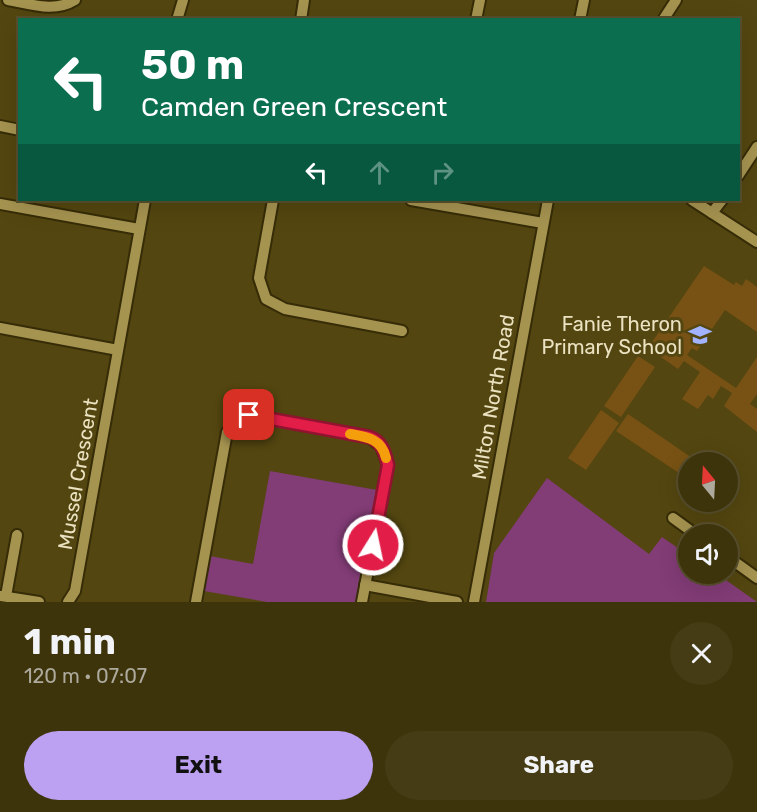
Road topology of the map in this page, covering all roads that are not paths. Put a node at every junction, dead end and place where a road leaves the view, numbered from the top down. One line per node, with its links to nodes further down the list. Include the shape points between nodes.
1 (8, 0): 2 (street, via 49,8)
2 (75, 0)
3 (183, 0): 8 (street)
4 (304, 0): 9 (street)
5 (480, 0): 10 (street)
6 (584, 0): 11 (street)
7 (676, 0): 12 (street)
8 (178, 18)
9 (301, 18)
10 (476, 18)
11 (580, 18)
12 (664, 18)
13 (0, 126): 14 (street)
14 (18, 130)
15 (757, 147): 16 (street)
16 (740, 173)
17 (144, 201): 26 (street, Mussel Crescent)
18 (273, 201): 29 (street, via 259,278 266,299 285,309)
19 (417, 201): 25 (street)
20 (548, 201): 25 (street, Milton North Road)
21 (694, 201): 24 (street)
22 (721, 201): 24 (street)
23 (0, 204): 26 (street)
24 (712, 213): 27 (street)
25 (543, 223): 43 (street, Milton North Road)
26 (139, 229): 30 (street, Mussel Crescent)
27 (757, 242)
28 (0, 328): 30 (street)
29 (402, 332)
30 (118, 350): 39 (street, Mussel Crescent, via 75,591)
31 (673, 518): 32 (street)
32 (681, 524)
33 (17, 536): 37 (street)
34 (738, 564): 35 (street)
35 (757, 578)
36 (365, 585): 40 (street, via 388,465 381,446 369,437 249,415 235,422 227,432); 41 (street); 42 (street)
37 (3, 596): 38 (street)
38 (39, 602)
39 (68, 602)
40 (196, 602)
41 (362, 602)
42 (458, 602)
43 (474, 602)

